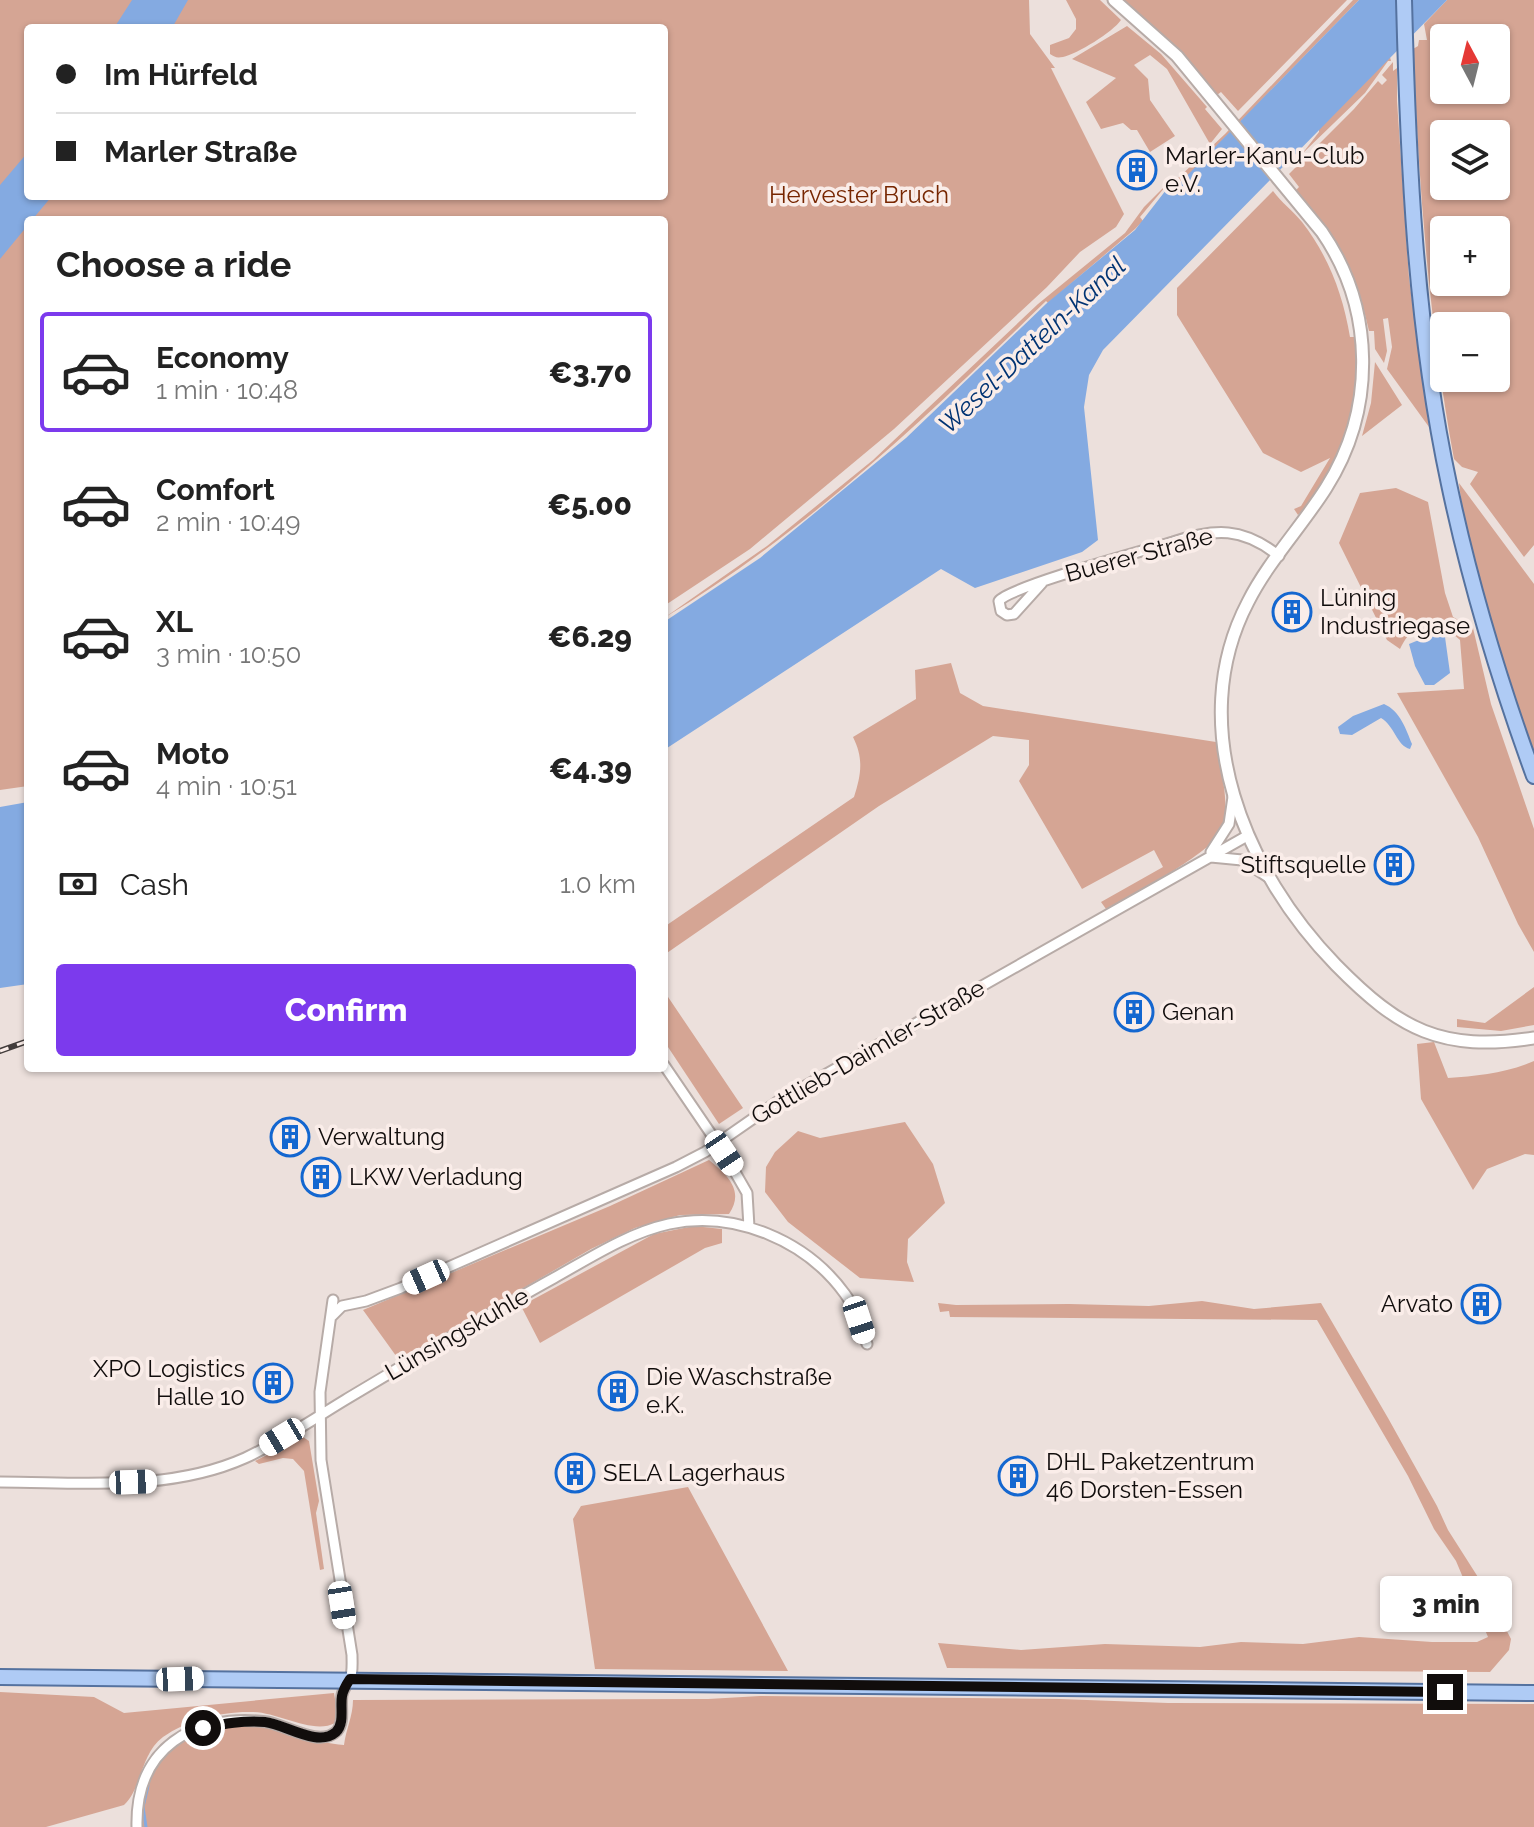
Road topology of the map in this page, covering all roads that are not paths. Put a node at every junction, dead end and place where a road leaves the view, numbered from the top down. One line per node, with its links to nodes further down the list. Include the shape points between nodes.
1 (1114, 0): 3 (street, via 1177,56 1322,232 1343,268 1357,311 1364,370 1355,426 1339,465)
2 (1404, 0): 5 (main road, via 1416,245 1441,438 1479,611)
3 (1279, 556): 4 (street, Buerer Straße, via 1249,537 1208,532); 6 (street, via 1246,605 1230,650 1223,739)
4 (1042, 583): 4 (street, Buerer Straße, via 1003,595 1001,611 1017,612)
5 (1534, 776)
6 (1233, 793): 7 (street); 8 (street, Gottlieb-Daimler-Straße, via 1229,824)
7 (1247, 836): 8 (street, Gottlieb-Daimler-Straße); 9 (street)
8 (1208, 857): 9 (street, via 1242,860); 12 (street, Gottlieb-Daimler-Straße, via 777,1102)
9 (1268, 877): 10 (street, via 1317,945 1397,1018 1429,1035 1457,1041)
10 (1534, 1038)
11 (668, 1071): 12 (street)
12 (718, 1143): 13 (street, via 747,1193); 15 (street, Gottlieb-Daimler-Straße, via 676,1167 401,1288 342,1306)
13 (749, 1227): 16 (street, Lünsingskuhle, via 788,1244 826,1273 853,1307); 17 (street, Lünsingskuhle, via 689,1221 624,1240)
14 (333, 1300): 15 (street)
15 (332, 1316): 17 (street)
16 (867, 1344)
17 (319, 1415): 18 (street, Lünsingskuhle, via 246,1458 200,1474 133,1482); 20 (street, via 321,1460 352,1655)
18 (0, 1482)
19 (0, 1677): 20 (main road)
20 (350, 1679): 21 (main road); 22 (street, via 342,1692 340,1724 326,1737 281,1724 245,1722 203,1728 170,1742 149,1766 141,1786)
21 (1534, 1693)
22 (137, 1827)

